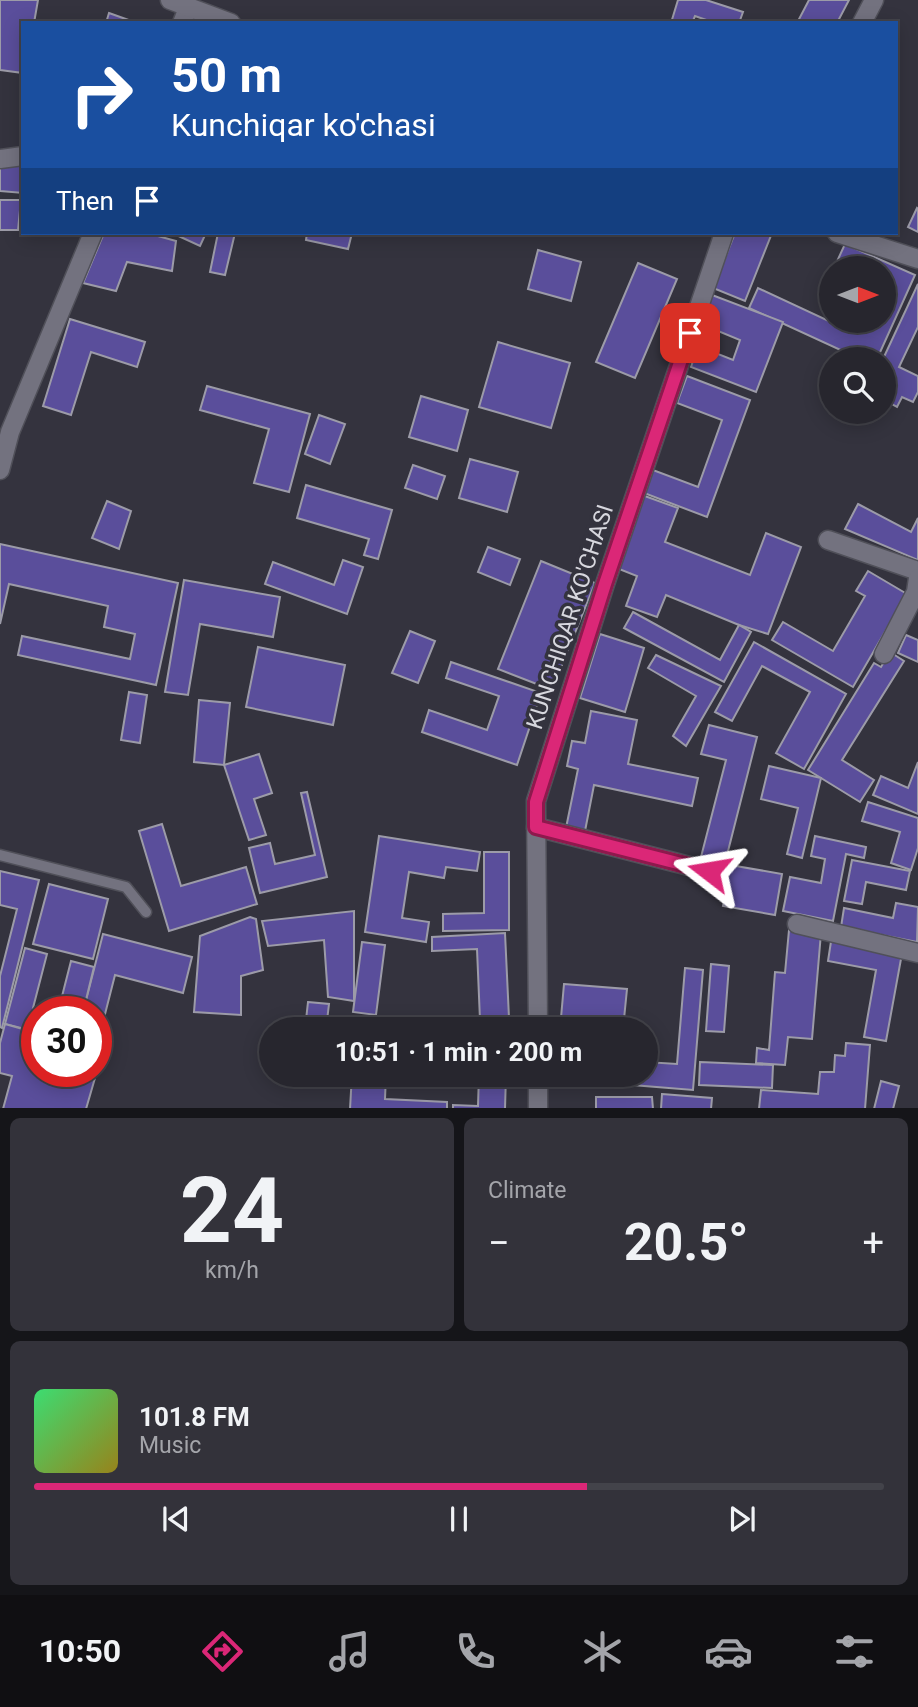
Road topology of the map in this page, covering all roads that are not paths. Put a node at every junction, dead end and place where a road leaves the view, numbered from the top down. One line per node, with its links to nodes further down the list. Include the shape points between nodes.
1 (170, 0): 3 (street)
2 (874, 0): 5 (street)
3 (185, 15): 4 (street)
4 (220, 21)
5 (863, 21)
6 (21, 156): 7 (street)
7 (0, 159)
8 (92, 235): 12 (street, via 10,432)
9 (723, 235): 17 (street, KUNCHIQAR KO'CHASI, via 556,737 536,802)
10 (843, 235): 11 (street)
11 (918, 259)
12 (0, 470)
13 (828, 540): 14 (street)
14 (918, 571)
15 (918, 578): 16 (street, via 916,592)
16 (884, 654)
17 (536, 827): 19 (street); 23 (street, KUNCHIQAR KO'CHASI)
18 (0, 855): 20 (lane, via 126,887)
19 (709, 871)
20 (146, 912)
21 (797, 923): 22 (street)
22 (918, 953)
23 (538, 1017)
24 (538, 1087): 25 (street)
25 (538, 1108)

